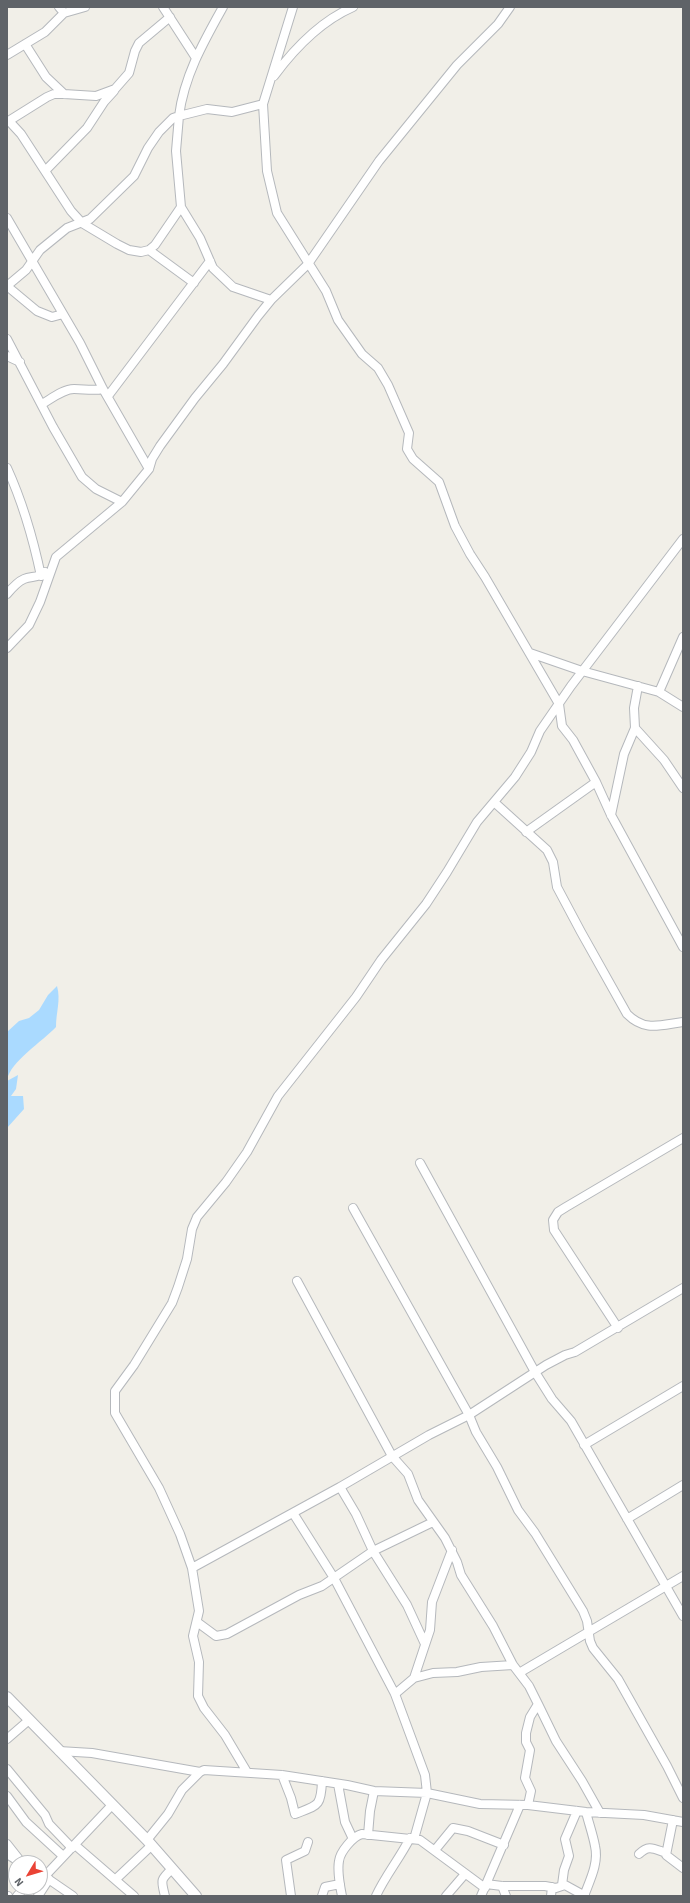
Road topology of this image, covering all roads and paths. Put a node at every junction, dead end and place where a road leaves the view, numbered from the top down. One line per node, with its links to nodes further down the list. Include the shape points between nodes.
1 (85, 7): 7 (street)
2 (163, 7): 8 (street)
3 (223, 7): 11 (street)
4 (293, 7): 12 (street)
5 (352, 7): 12 (street, via 303,43)
6 (506, 8): 25 (street, via 498,24 457,65 380,161)
7 (62, 10): 9 (street, via 45,32)
8 (170, 17): 11 (street); 13 (street, via 139,43 129,73)
9 (25, 44): 10 (street); 14 (street, via 46,78)
10 (7, 55)
11 (196, 58): 16 (street)
12 (270, 81): 15 (street)
13 (115, 88): 14 (street, via 96,96); 18 (street, via 87,128)
14 (64, 94): 17 (street, via 47,97)
15 (263, 104): 16 (street, via 232,112 208,109); 25 (street, via 267,172 277,213)
16 (179, 116): 19 (street, via 176,151); 21 (street, via 173,118 159,132 134,176 90,219)
17 (8, 121): 18 (street, via 21,134)
18 (46, 170): 21 (street, via 71,211)
19 (181, 207): 22 (street); 24 (street, via 200,238)
20 (7, 218): 23 (street)
21 (82, 223): 22 (street, via 129,250); 23 (street, via 74,224 58,235 40,250)
22 (149, 250): 26 (street)
23 (32, 261): 27 (street, via 26,270); 29 (street)
24 (210, 262): 26 (street); 28 (street, via 233,288)
25 (308, 264): 28 (street); 44 (street, via 326,291 338,320 362,354 378,368 388,385 410,433 407,449 439,482 455,526)
26 (194, 283): 33 (street)
27 (7, 286): 29 (street, via 37,311 52,317)
28 (271, 300): 36 (street, via 160,446)
29 (63, 314): 33 (street)
30 (7, 339): 32 (street)
31 (7, 356): 32 (street)
32 (20, 362): 34 (street)
33 (105, 392): 34 (street, via 73,389); 36 (street)
34 (42, 404): 37 (street, via 82,477 96,489)
35 (7, 468): 40 (street, via 34,539)
36 (149, 469): 37 (street)
37 (122, 502): 39 (street)
38 (683, 539): 45 (street)
39 (56, 557): 40 (street); 43 (street, via 29,624)
40 (41, 576): 41 (street, via 26,578)
41 (7, 594)
42 (683, 637): 47 (street)
43 (7, 648)
44 (530, 653): 45 (street); 48 (street)
45 (582, 671): 46 (street); 48 (street)
46 (638, 686): 47 (street); 50 (street, via 634,708)
47 (659, 692): 49 (street)
48 (559, 704): 51 (street, via 562,726 573,740); 53 (street, via 540,731 531,752 515,777)
49 (683, 707)
50 (635, 728): 52 (street, via 664,760); 54 (street, via 624,754)
51 (596, 782): 54 (street); 55 (street)
52 (683, 788)
53 (494, 802): 55 (street); 76 (street, via 477,822 451,866 417,915 278,1096 247,1152 197,1217 172,1303 115,1391 116,1413 159,1488)
54 (611, 815): 56 (street)
55 (526, 832): 57 (street, via 547,850 553,862 557,887 627,1014 645,1026)
56 (683, 947)
57 (683, 1022)
58 (683, 1138): 63 (street, via 558,1212 553,1220 554,1230)
59 (420, 1163): 64 (street)
60 (353, 1208): 66 (street)
61 (297, 1281): 68 (street)
62 (683, 1288): 63 (street)
63 (618, 1328): 64 (street)
64 (535, 1372): 66 (street); 67 (street, via 552,1399 571,1421)
65 (683, 1386): 67 (street)
66 (469, 1415): 68 (street); 82 (street, via 518,1510 583,1611)
67 (584, 1445): 72 (street)
68 (392, 1456): 70 (street); 73 (street, via 408,1474 418,1500)
69 (683, 1485): 72 (street)
70 (340, 1487): 71 (street); 75 (street)
71 (293, 1513): 76 (street); 78 (street)
72 (627, 1519): 79 (street)
73 (434, 1522): 74 (street); 75 (street)
74 (452, 1550): 83 (street, via 432,1602 430,1630); 84 (street, via 461,1575 493,1626)
75 (373, 1551): 78 (street); 83 (street, via 407,1605)
76 (192, 1568): 81 (street, via 199,1611)
77 (683, 1576): 79 (street)
78 (334, 1578): 81 (street, via 227,1634 216,1636); 87 (street)
79 (666, 1585): 80 (street); 82 (street)
80 (683, 1616)
81 (197, 1622): 95 (street, via 193,1636 199,1662 198,1696)
82 (588, 1632): 85 (street); 102 (street, via 593,1648 618,1679)
83 (425, 1644): 86 (street)
84 (513, 1665): 85 (street); 86 (street, via 433,1673)
85 (520, 1673): 89 (street)
86 (414, 1678): 87 (street)
87 (395, 1694): 100 (street, via 425,1775)
88 (7, 1697): 90 (street)
89 (538, 1704): 104 (street, via 531,1713 526,1732 526,1742 530,1750 525,1778 531,1791); 107 (street, via 556,1741)
90 (29, 1720): 91 (street); 92 (street)
91 (7, 1739)
92 (60, 1751): 94 (street, via 92,1753); 103 (street)
93 (7, 1769): 117 (street, via 45,1815 49,1824)
94 (200, 1772): 95 (street); 114 (street, via 182,1790)
95 (247, 1772): 96 (street)
96 (282, 1775): 97 (street); 97 (street, via 295,1814 318,1803)
97 (322, 1781): 98 (street)
98 (338, 1784): 99 (street); 112 (street, via 345,1822)
99 (374, 1791): 100 (street); 110 (street)
100 (427, 1793): 104 (street, via 480,1804); 111 (street)
101 (7, 1796): 122 (street, via 26,1822)
102 (683, 1798)
103 (112, 1805): 114 (street); 117 (street)
104 (524, 1805): 105 (street); 116 (street)
105 (577, 1811): 106 (street); 130 (street, via 565,1839 569,1856)
106 (586, 1812): 107 (street); 145 (street, via 596,1857)
107 (600, 1812): 108 (street)
108 (673, 1820): 109 (street); 119 (street)
109 (683, 1822)
110 (368, 1834): 111 (street); 112 (street, via 360,1834)
111 (412, 1838): 118 (street); 141 (street, via 381,1884)
112 (353, 1839): 129 (street, via 339,1859)
113 (308, 1842): 138 (street, via 306,1851 286,1860)
114 (150, 1843): 124 (street); 127 (street)
115 (7, 1844): 121 (street)
116 (504, 1845): 118 (street, via 454,1828); 131 (street)
117 (74, 1847): 122 (street); 127 (street)
118 (435, 1850): 126 (street)
119 (666, 1853): 120 (street, via 649,1848); 123 (street, via 667,1857)
120 (639, 1854)
121 (15, 1855)
122 (62, 1856): 125 (street)
123 (683, 1868)
124 (172, 1869): 136 (street, via 163,1877 161,1883); 137 (street)
125 (48, 1872)
126 (465, 1874): 131 (street); 142 (street)
127 (116, 1879): 135 (street)
128 (48, 1880): 134 (street)
129 (340, 1884): 139 (street, via 325,1887); 140 (street)
130 (562, 1885): 133 (street); 145 (street)
131 (486, 1886): 132 (street); 143 (street)
132 (502, 1886): 133 (street, via 524,1885); 144 (street)
133 (551, 1892)
134 (73, 1896)
135 (134, 1896)
136 (165, 1896)
137 (196, 1896)
138 (291, 1896)
139 (322, 1896)
140 (342, 1896)
141 (376, 1896)
142 (446, 1896)
143 (481, 1896)
144 (506, 1896)
145 (585, 1896)

